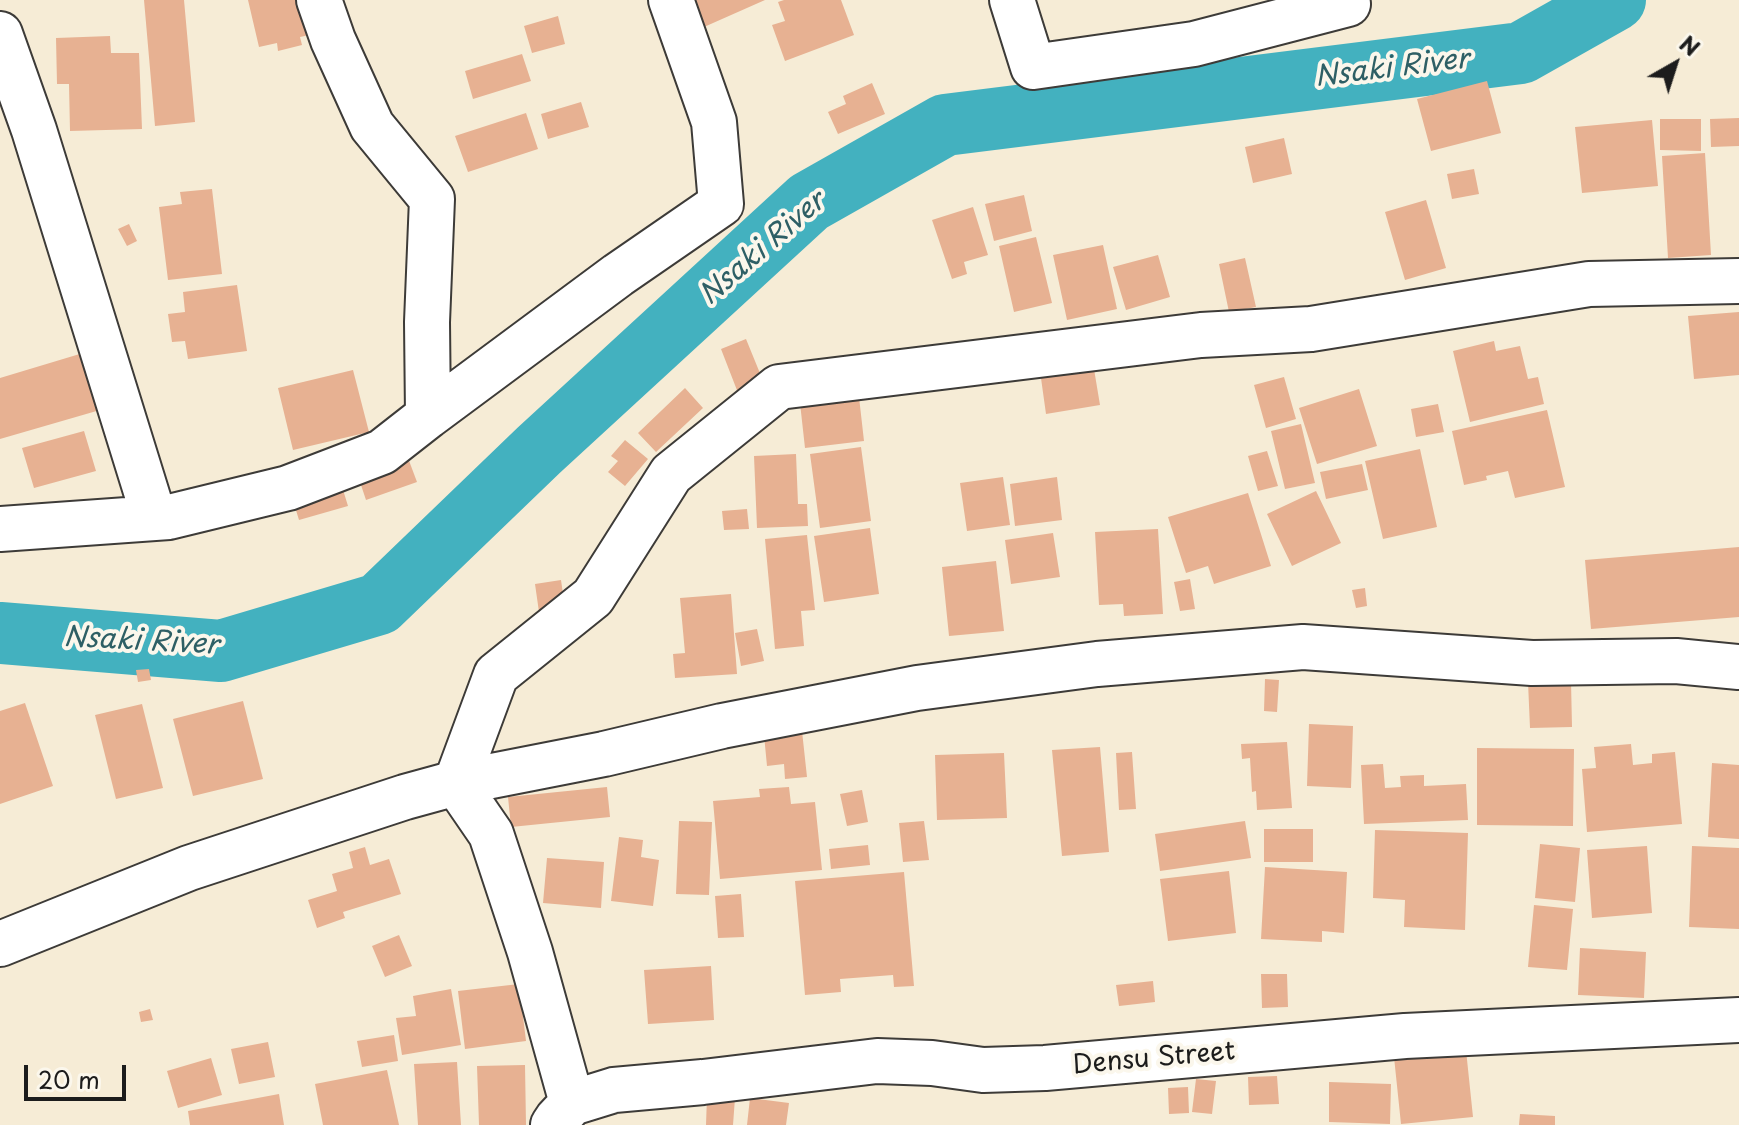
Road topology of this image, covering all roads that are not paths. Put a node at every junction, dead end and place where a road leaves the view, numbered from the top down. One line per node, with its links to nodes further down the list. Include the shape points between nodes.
1 (319, 0): 7 (street, via 372,126 432,199)
2 (671, 0): 7 (street, via 714,122 721,204)
3 (1012, 0): 4 (street, via 1033,67 1194,44 1348,4)
4 (1347, 0)
5 (0, 34): 8 (street)
6 (1739, 281): 11 (street, via 1589,284 1311,329 1201,335 779,387 671,474 593,597 496,675)
7 (428, 416): 8 (street, via 382,452 288,488)
8 (154, 517): 9 (street)
9 (0, 529)
10 (1739, 667): 11 (street, via 1676,661 1532,663 1303,647 1097,664 917,688)
11 (456, 783): 12 (street, via 189,868); 14 (street, via 491,834 530,952)
12 (0, 944)
13 (1739, 1020): 14 (street, Densu Street, via 1405,1036 1045,1068 983,1070 877,1061 614,1090)
14 (563, 1114)

